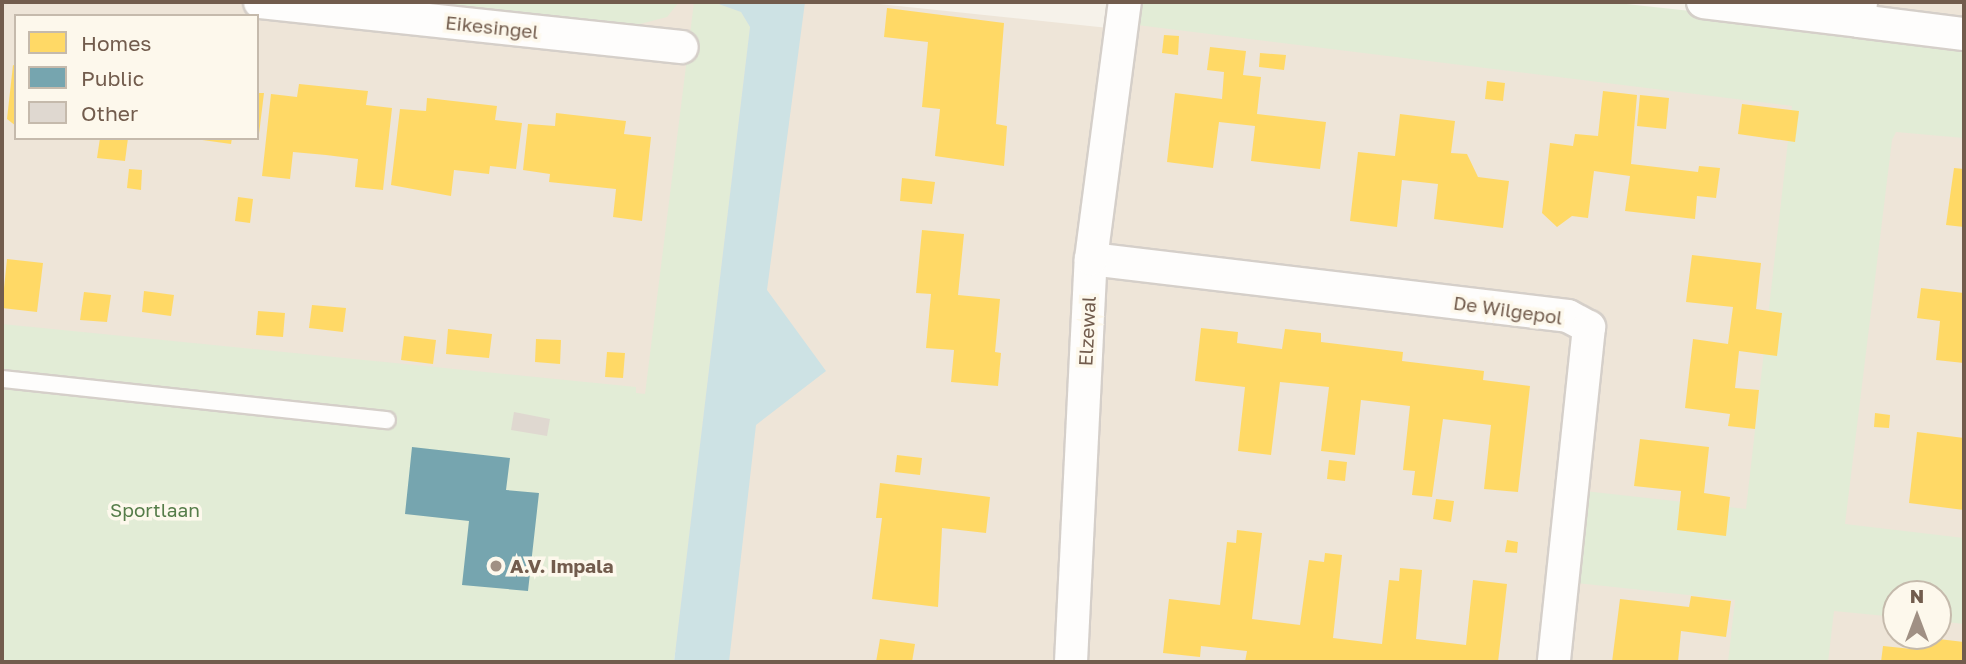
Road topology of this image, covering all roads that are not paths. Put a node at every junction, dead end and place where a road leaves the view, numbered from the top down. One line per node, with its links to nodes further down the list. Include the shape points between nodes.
1 (260, 2): 6 (street, Eikesingel)
2 (1125, 2): 7 (street, Elzewal)
3 (1703, 2): 4 (street)
4 (1860, 11): 5 (street)
5 (1964, 34)
6 (682, 47)
7 (1091, 259): 10 (street, Elzewal); 11 (street, De Wilgepol, via 1568,316 1589,327)
8 (2, 379): 9 (lane)
9 (387, 420)
10 (1071, 662)
11 (1554, 662)

